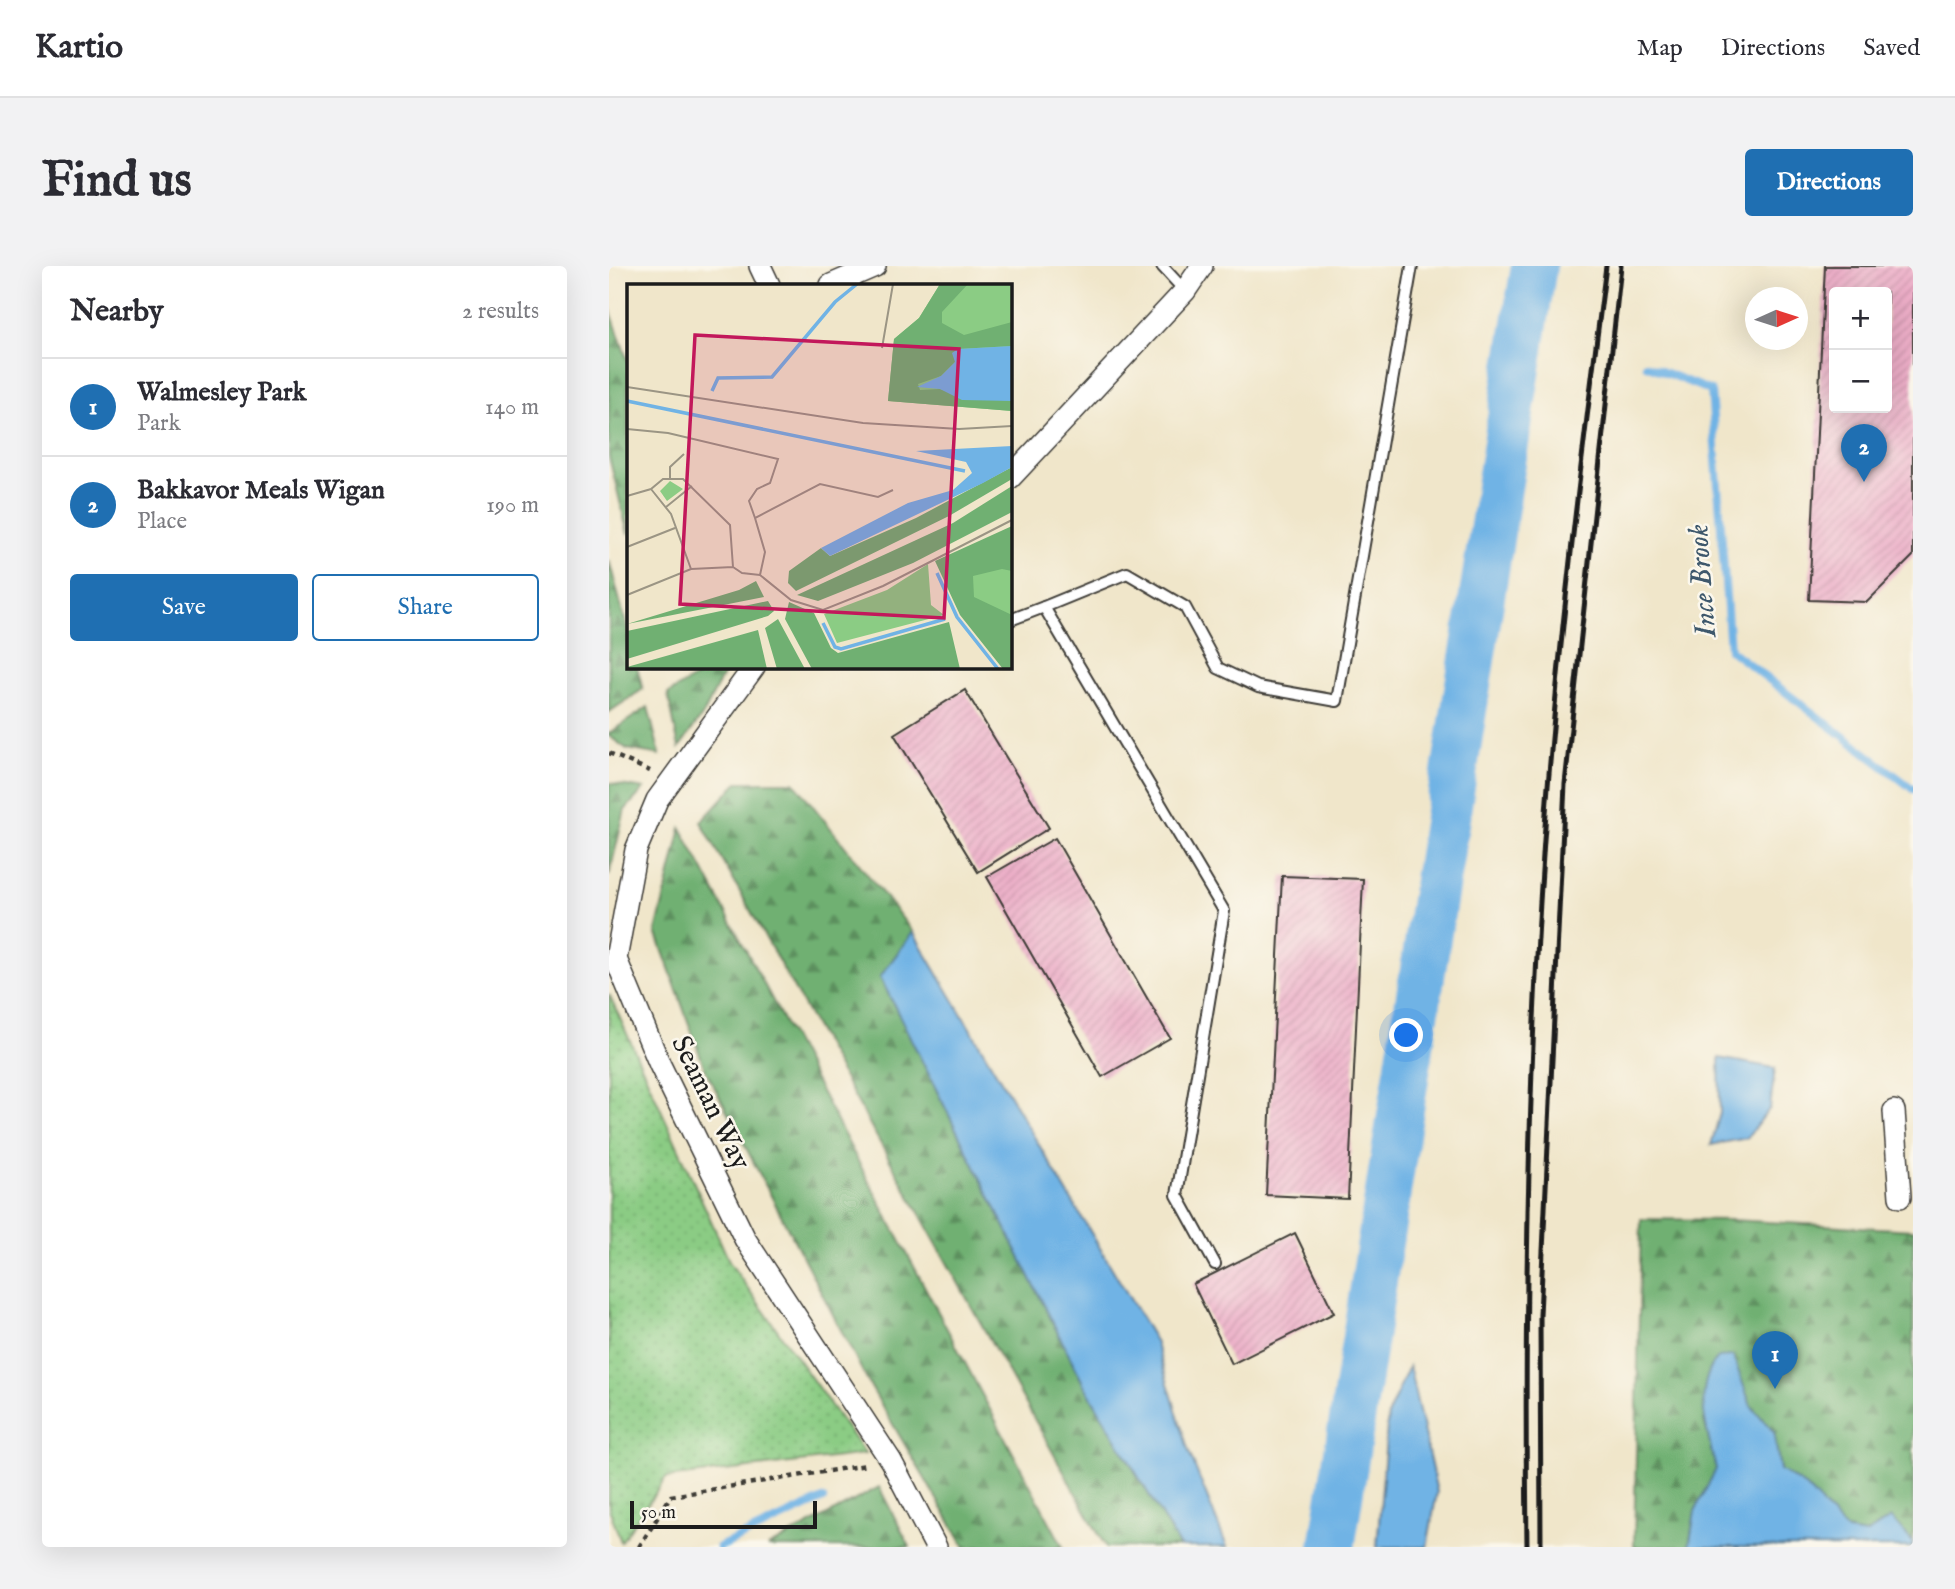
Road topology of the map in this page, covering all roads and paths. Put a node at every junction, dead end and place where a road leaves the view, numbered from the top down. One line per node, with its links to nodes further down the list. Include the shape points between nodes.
1 (760, 266): 6 (street)
2 (875, 266): 7 (street)
3 (1162, 266): 8 (lane)
4 (1202, 266): 8 (street)
5 (1412, 266): 10 (lane, via 1337,701 1258,687 1219,668 1185,607 1127,573)
6 (769, 284)
7 (833, 284)
8 (1185, 291): 9 (street)
9 (1011, 477)
10 (1044, 607): 11 (lane); 17 (lane, via 1224,911 1177,1195)
11 (1011, 620)
12 (753, 668): 14 (street, Seaman Way)
13 (609, 753): 14 (path)
14 (672, 781): 18 (street, Seaman Way, via 657,800 636,850 616,960 660,1065 745,1240)
15 (1894, 1111): 16 (street)
16 (1904, 1183)
17 (1215, 1264)
18 (891, 1461): 19 (path, via 671,1496); 20 (street, Seaman Way)
19 (639, 1547)
20 (936, 1547)

